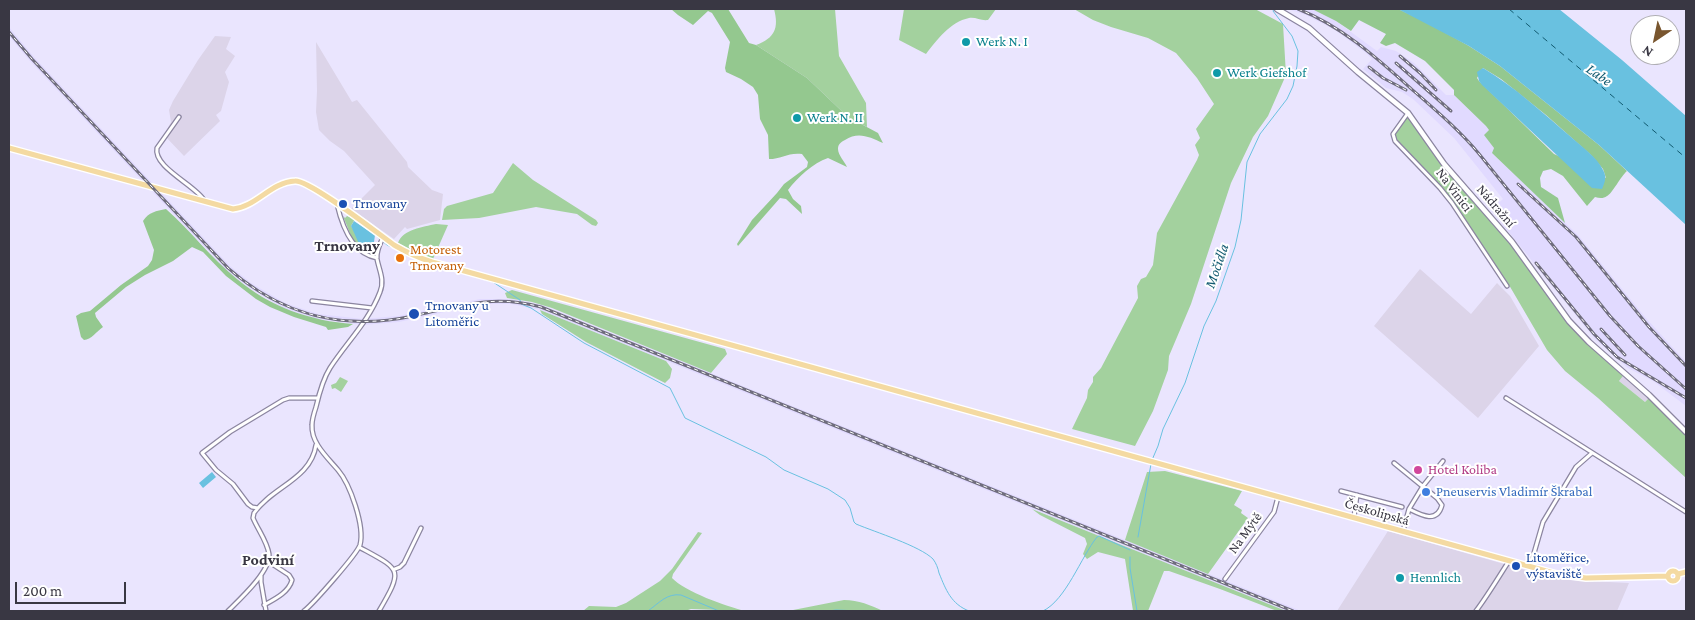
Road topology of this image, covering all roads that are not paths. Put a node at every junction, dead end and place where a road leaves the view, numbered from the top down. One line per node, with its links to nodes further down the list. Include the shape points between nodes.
1 (1277, 9): 2 (main road, Nádražní, via 1309,28)
2 (1408, 113): 9 (street, Na Vinici, via 1393,134 1395,141 1452,203); 14 (main road, Nádražní, via 1444,164 1512,242 1569,321)
3 (179, 117): 5 (street, via 157,148 157,157)
4 (9, 148): 5 (main road, Českolipská)
5 (206, 203): 6 (main road, Českolipská, via 238,209 278,186 298,181)
6 (337, 204): 7 (main road, Českolipská); 8 (street, via 351,242 364,254)
7 (383, 237): 8 (street); 22 (main road, Českolipská, via 432,262)
8 (377, 258): 11 (street, via 382,284)
9 (1508, 286)
10 (312, 301): 11 (street)
11 (372, 308): 12 (street, via 330,367)
12 (318, 398): 15 (street, via 312,424); 24 (street, via 283,400 202,453 248,504)
13 (1506, 398): 16 (street)
14 (1686, 432)
15 (316, 444): 24 (street, via 315,453 303,472); 30 (street, via 341,473 349,490 360,525)
16 (1592, 453): 26 (street); 33 (street, via 1576,467 1543,522)
17 (1444, 461): 19 (street)
18 (1394, 463): 19 (street)
19 (1423, 486): 25 (street); 25 (street, via 1437,498 1442,505 1441,511 1437,516 1429,517)
20 (1341, 491): 21 (street)
21 (1356, 495): 23 (street); 27 (street)
22 (1278, 496): 27 (main road, Českolipská); 37 (street, Na Mýtě, via 1274,512)
23 (1402, 507)
24 (258, 508): 32 (street, via 253,518 267,547)
25 (1409, 509): 29 (street)
26 (1686, 512)
27 (1354, 517): 29 (main road, Českolipská)
28 (421, 528): 34 (street, via 404,563)
29 (1403, 531): 31 (main road, Českolipská)
30 (359, 547): 34 (street); 41 (street)
31 (1509, 561): 33 (main road, Českolipská); 43 (street)
32 (269, 562): 36 (street); 38 (street, via 292,580 276,599)
33 (1530, 566): 35 (main road, Českolipská, via 1576,578 1668,576 1674,580 1678,574)
34 (395, 569): 42 (street, via 395,580)
35 (1686, 572)
36 (261, 574): 38 (street); 39 (street)
37 (1225, 580)
38 (264, 605): 40 (street)
39 (228, 611)
40 (266, 611)
41 (304, 611)
42 (379, 611)
43 (1476, 611)

